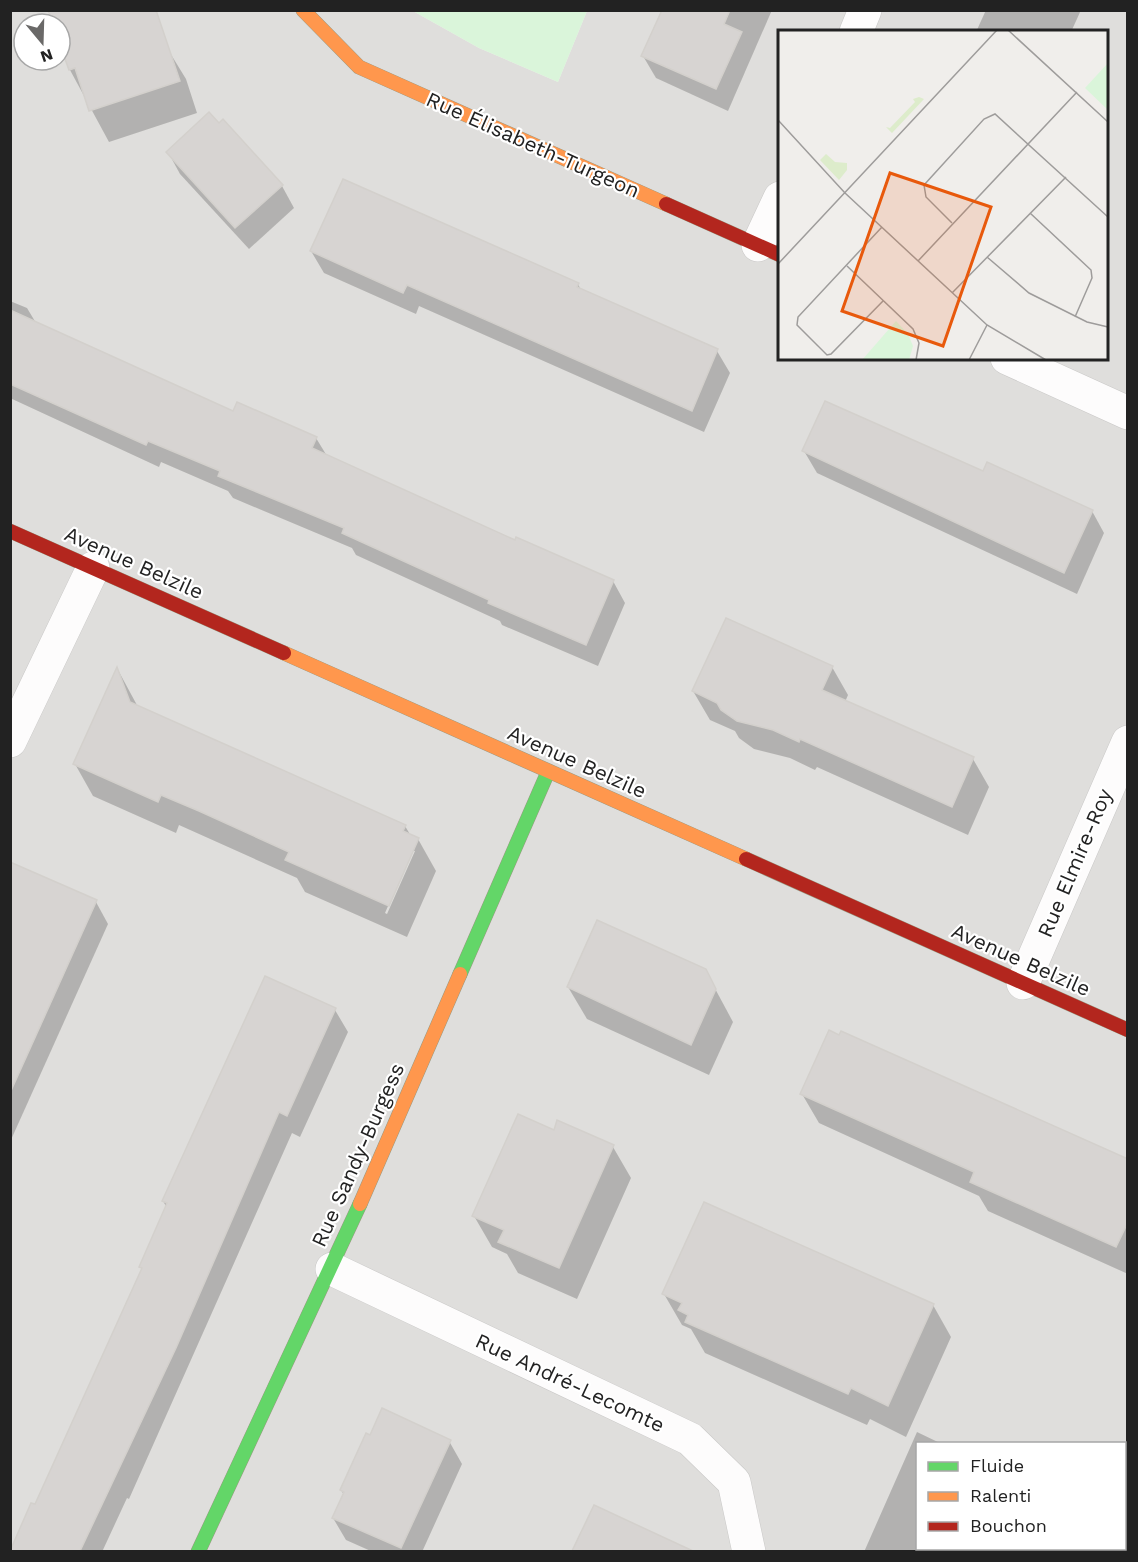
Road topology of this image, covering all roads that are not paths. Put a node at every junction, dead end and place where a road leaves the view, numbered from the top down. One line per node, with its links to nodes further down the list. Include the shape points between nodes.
1 (303, 10): 5 (street, Rue Élisabeth-Turgeon, via 359,67)
2 (865, 10): 3 (street)
3 (857, 30)
4 (778, 207): 5 (street)
5 (769, 250)
6 (1011, 360): 7 (street)
7 (1128, 413)
8 (10, 531): 9 (street, Avenue Belzile)
9 (93, 568): 10 (street); 12 (street, Avenue Belzile)
10 (10, 741)
11 (1128, 742): 13 (street, Rue Elmire-Roy)
12 (548, 771): 13 (street, Avenue Belzile); 15 (street, Rue Sandy-Burgess)
13 (1023, 983): 14 (street, Avenue Belzile)
14 (1128, 1030)
15 (332, 1269): 16 (street, Rue Sandy-Burgess); 17 (street, Rue André-Lecomte, via 690,1439 734,1482)
16 (198, 1551)
17 (749, 1551)

